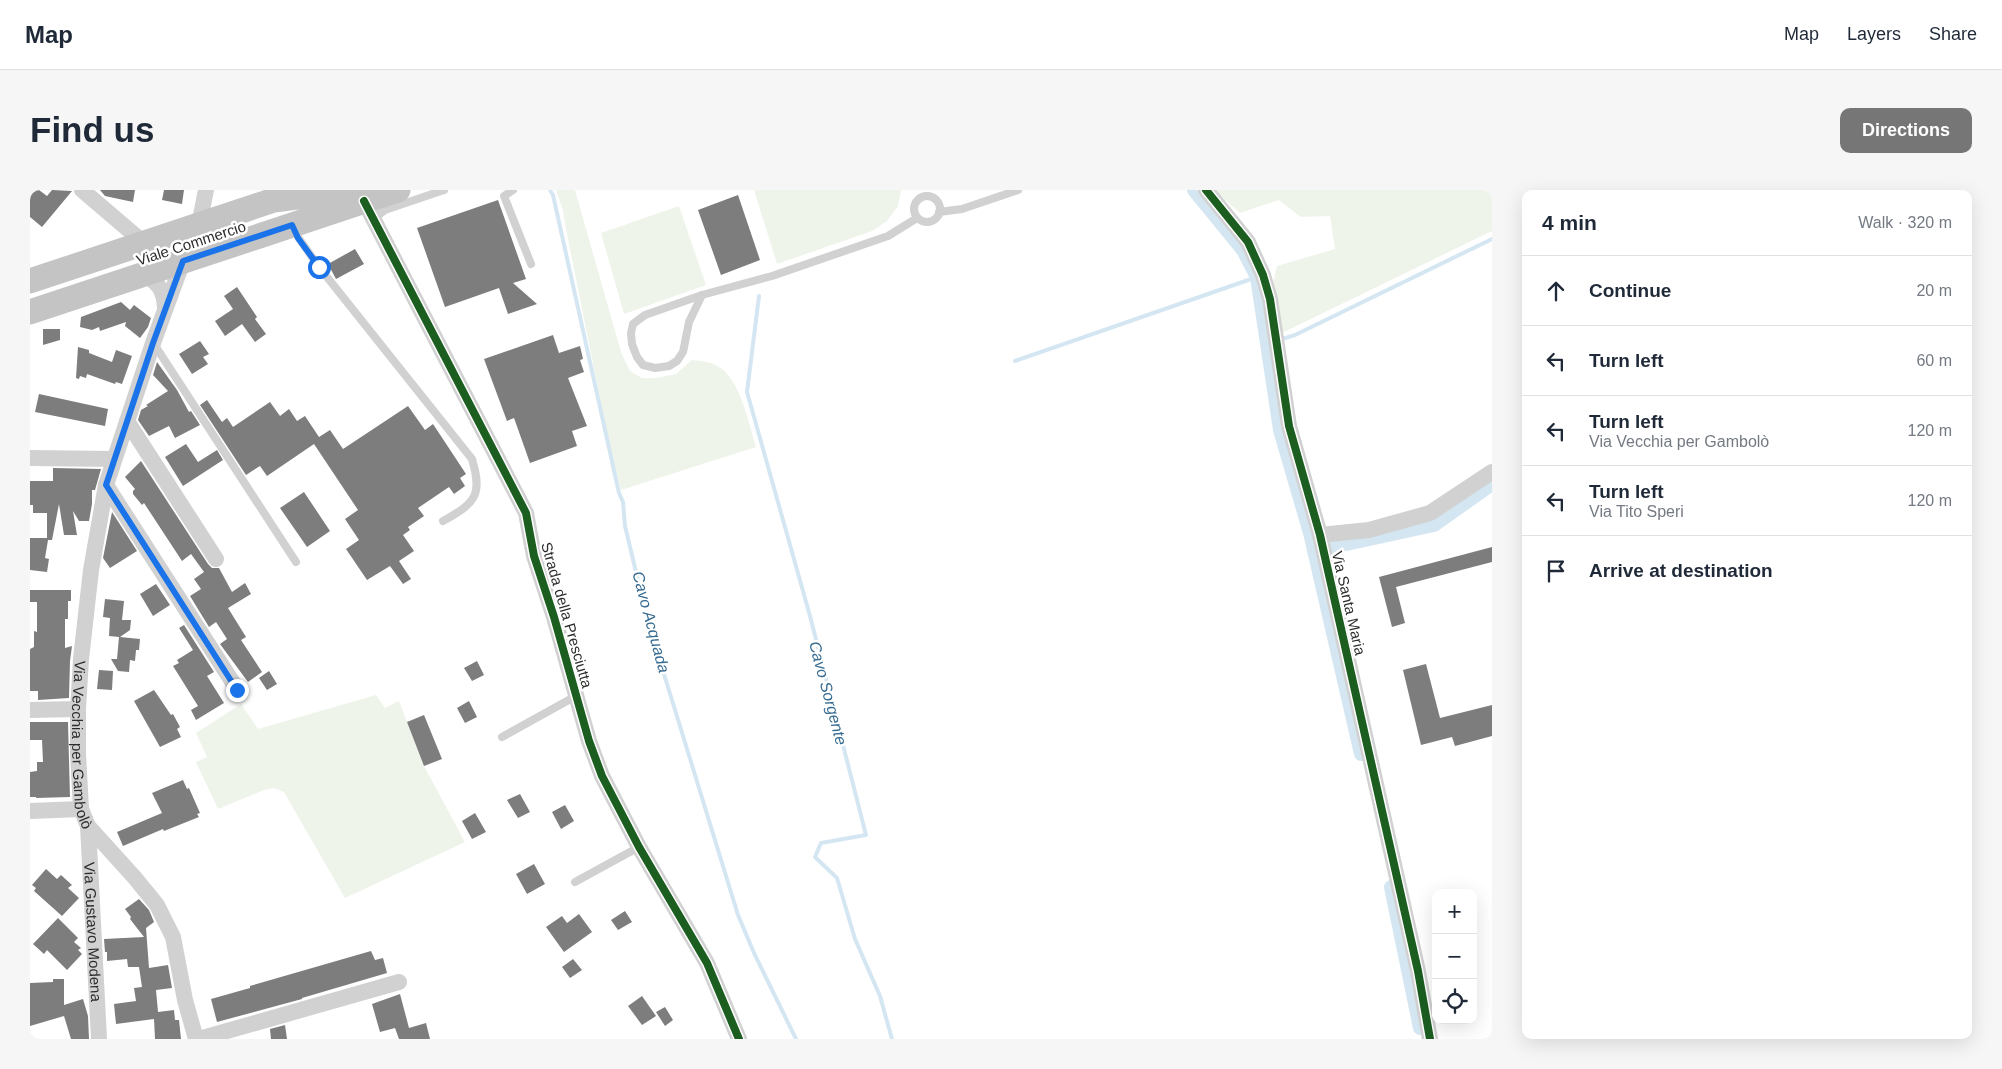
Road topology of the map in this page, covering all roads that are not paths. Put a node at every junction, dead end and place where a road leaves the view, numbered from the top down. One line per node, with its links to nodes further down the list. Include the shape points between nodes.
1 (82, 190): 14 (street)
2 (206, 190): 12 (street)
3 (398, 190): 9 (main road)
4 (444, 190): 9 (lane, via 385,210)
5 (513, 190): 16 (lane, via 504,196)
6 (1018, 190): 10 (lane, via 962,209)
7 (1206, 190): 30 (street, Via Santa Maria, via 1248,242 1263,275 1270,299 1290,426)
8 (922, 194): 10 (lane, via 933,198 940,207); 11 (lane, via 915,204)
9 (358, 198): 12 (main road, via 274,200); 13 (main road); 20 (main road, Viale Commercio); 34 (street, Strada della Presciutta, via 526,513 534,556)
10 (939, 212): 11 (lane, via 930,222)
11 (917, 218): 19 (lane, via 888,236 772,276)
12 (199, 225): 18 (main road)
13 (292, 225): 15 (main road); 29 (lane, via 319,267 472,459 478,479 476,495 462,511)
14 (137, 237)
15 (183, 261): 17 (main road); 21 (street, Via Vecchia per Gambolò)
16 (531, 264)
17 (143, 274): 21 (street, via 159,285); 22 (main road)
18 (30, 281)
19 (702, 295): 19 (lane, via 688,322 683,352 677,361 670,366 655,368 643,365 632,344 630,333 633,324 645,315)
20 (30, 296)
21 (165, 308): 23 (street, Via Vecchia per Gambolò)
22 (30, 312)
23 (153, 343): 24 (street, Via Vecchia per Gambolò); 32 (lane)
24 (127, 421): 26 (street, Via Vecchia per Gambolò); 31 (street)
25 (30, 458): 26 (street)
26 (114, 459): 28 (street, Via Vecchia per Gambolò)
27 (1492, 472): 30 (street, via 1430,513)
28 (106, 485): 33 (street); 35 (street, Via Vecchia per Gambolò, via 91,570)
29 (443, 521)
30 (1322, 545): 47 (street, Via Santa Maria, via 1418,971)
31 (216, 559)
32 (296, 562)
33 (237, 690)
34 (576, 696): 37 (lane); 41 (street, Strada della Presciutta, via 602,776)
35 (78, 709): 36 (street); 38 (street, Via Vecchia per Gambolò)
36 (30, 710)
37 (502, 737)
38 (82, 809): 39 (street); 40 (street, Via Vecchia per Gambolò)
39 (30, 811)
40 (88, 826): 44 (street, Via Gustavo Modena); 45 (street, Via Vecchia per Gambolò, via 157,905 173,937)
41 (639, 847): 42 (lane); 46 (street, Strada della Presciutta, via 707,963)
42 (575, 882)
43 (399, 982): 45 (street)
44 (99, 1039)
45 (198, 1039)
46 (739, 1039)
47 (1430, 1039)

